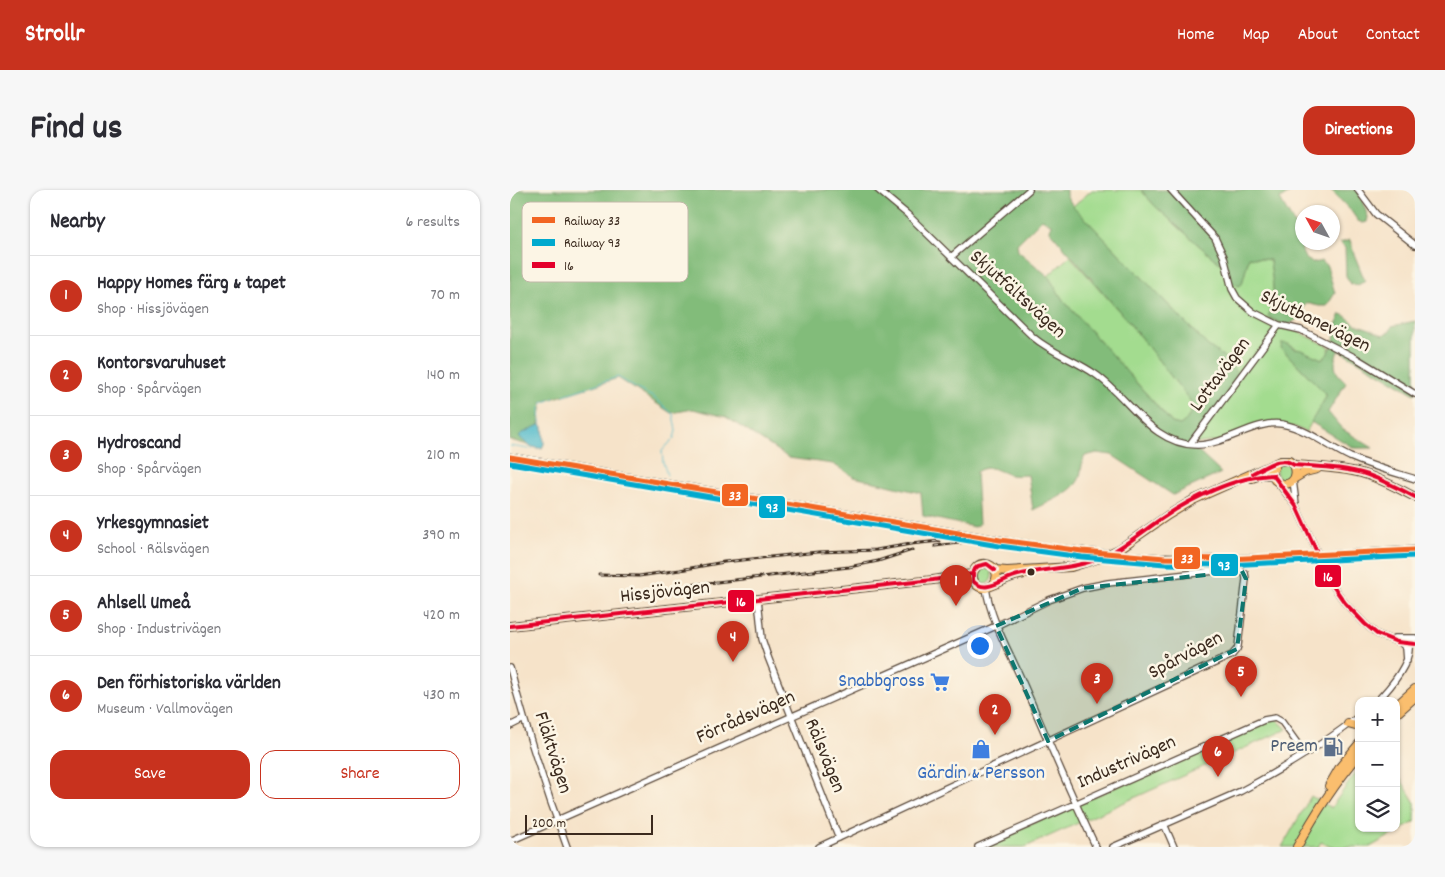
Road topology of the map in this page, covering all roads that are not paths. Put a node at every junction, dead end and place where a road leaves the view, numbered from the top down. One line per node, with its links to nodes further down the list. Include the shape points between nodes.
1 (878, 190): 6 (street, Skjutfältsvägen)
2 (1029, 190): 6 (street)
3 (1171, 190): 7 (street, Skjutbanevägen, via 1215,238 1237,298 1253,312)
4 (1358, 190): 5 (street, via 1376,214)
5 (1415, 245)
6 (951, 257): 9 (street, Skjutfältsvägen, via 1041,344 1094,373 1156,432 1179,443)
7 (1279, 325): 8 (street, Skjutbanevägen, via 1301,330 1356,358); 9 (street, Lottavägen)
8 (1415, 394)
9 (1190, 444): 14 (street, Skjutfältsvägen, via 1210,444 1251,429 1280,424 1310,433 1349,456)
10 (1276, 464): 11 (main road, via 1285,460); 13 (main road); 17 (main road)
11 (1294, 465): 12 (main road); 15 (main road)
12 (1324, 467): 15 (main road); 18 (main road, via 1361,473)
13 (1273, 475): 16 (main road); 17 (main road, via 1261,475)
14 (1415, 478)
15 (1294, 479): 16 (main road, via 1287,484); 19 (street)
16 (1278, 483): 19 (street)
17 (1217, 489): 20 (main road, via 1180,507 1106,555 1072,567)
18 (1415, 497)
19 (1296, 506): 27 (street, via 1337,593 1377,634)
20 (1056, 568): 21 (main road); 23 (main road, via 1018,575)
21 (995, 570): 22 (main road, via 982,564); 23 (main road, via 996,579)
22 (972, 574): 23 (main road, via 975,584); 24 (main road, Hissjövägen)
23 (989, 587): 26 (street)
24 (758, 600): 25 (main road, Hissjövägen); 34 (street, Rälsvägen, via 762,639)
25 (510, 626)
26 (996, 626): 34 (street, Förrådsvägen); 40 (street); 40 (street, Spårvägen, via 1049,600 1092,586 1236,569 1246,576 1235,653)
27 (1412, 645): 30 (street, via 1403,674)
28 (510, 668): 35 (street, Fläktvägen)
29 (1415, 689): 32 (main road)
30 (1381, 697)
31 (1415, 697): 33 (main road)
32 (1400, 702)
33 (1400, 710)
34 (790, 716): 46 (street, Förrådsvägen); 48 (street, Rälsvägen)
35 (524, 719): 38 (street); 46 (street, Fläktvägen)
36 (1355, 719): 37 (street)
37 (1348, 724): 39 (main road); 42 (street)
38 (510, 726)
39 (1355, 726)
40 (1048, 741): 44 (street); 48 (street, Spårvägen)
41 (1355, 749): 45 (main road, via 1340,767)
42 (1305, 754): 44 (street, Industrivägen, via 1282,722 1270,718); 47 (street, via 1241,791)
43 (1355, 760): 45 (main road)
44 (1075, 804): 52 (street, Industrivägen); 53 (street)
45 (1316, 813): 56 (main road)
46 (556, 820): 49 (street, Förrådsvägen); 50 (street, Fläktvägen)
47 (1164, 824): 54 (street); 55 (street)
48 (839, 838): 51 (street, Spårvägen)
49 (510, 841)
50 (567, 847)
51 (819, 847)
52 (978, 847)
53 (1096, 847)
54 (1113, 847)
55 (1174, 847)
56 (1297, 847)

